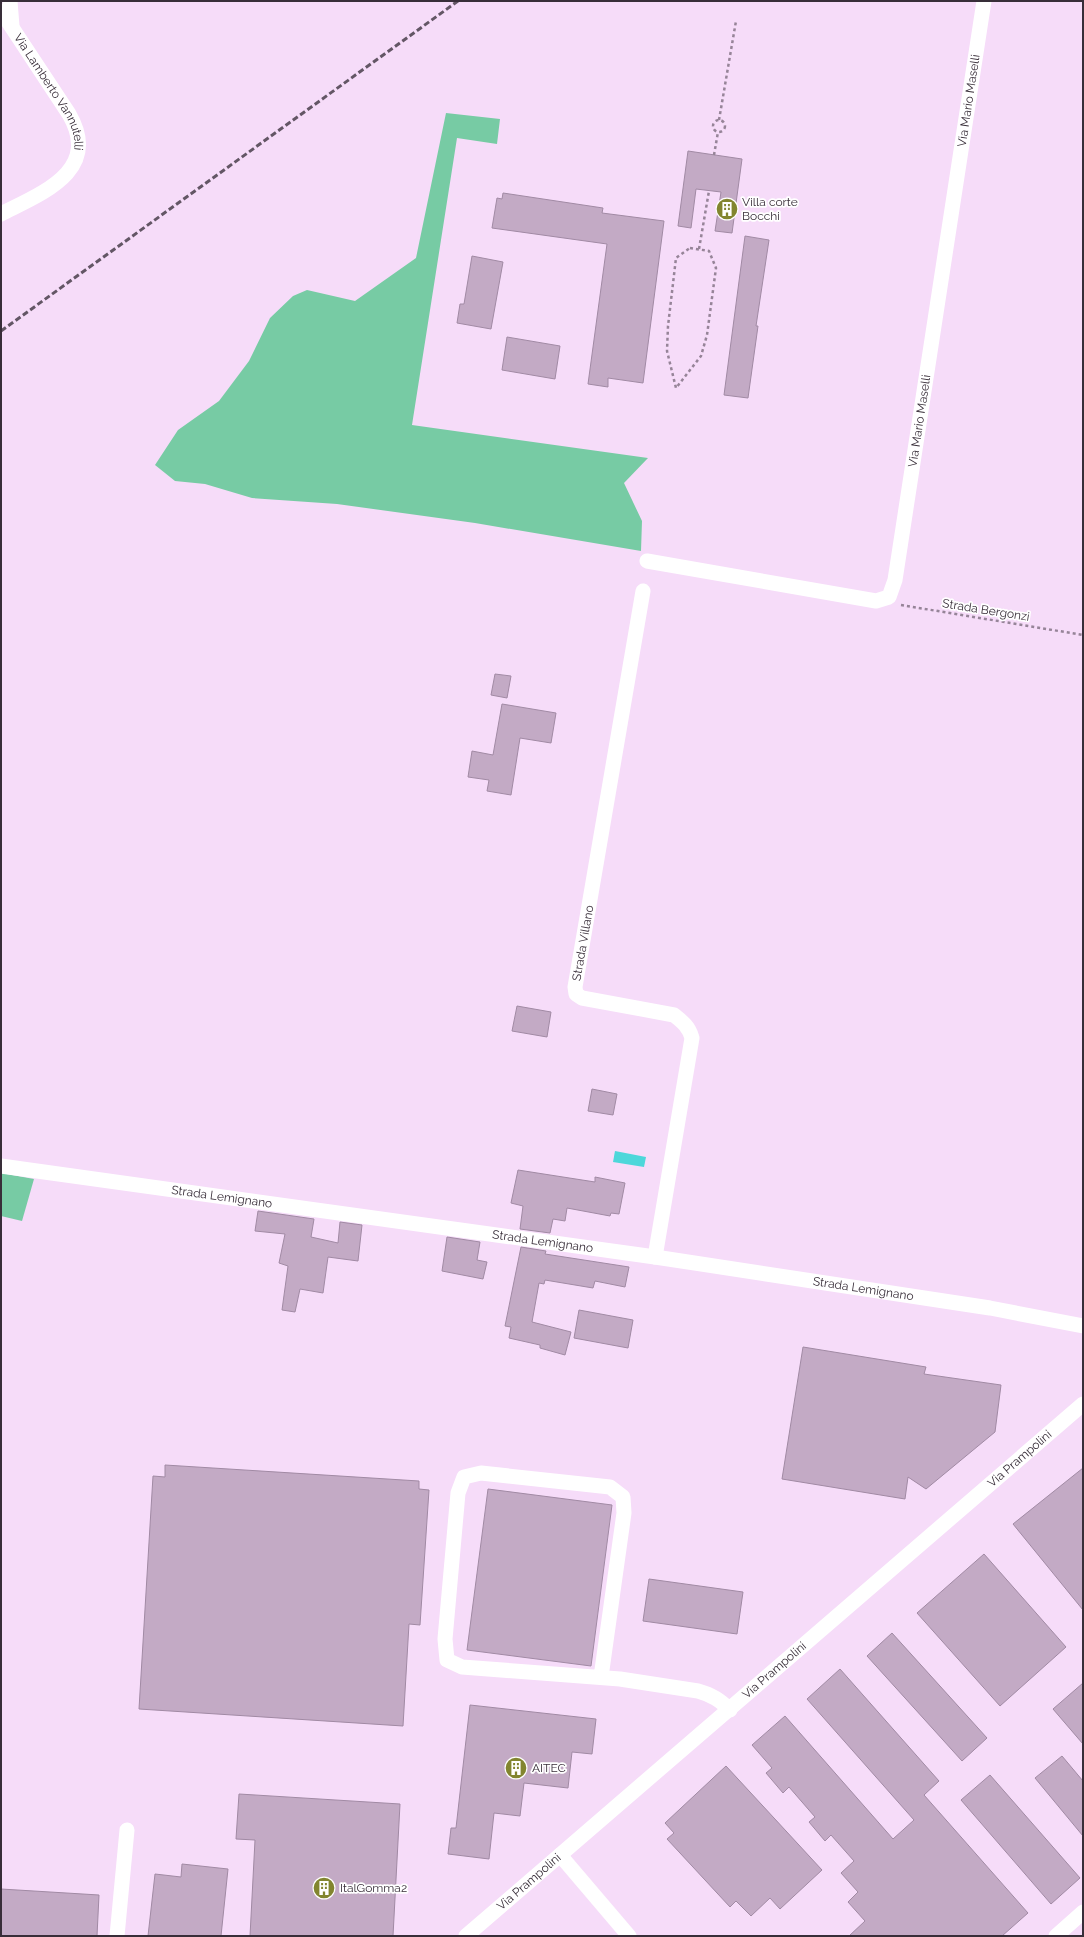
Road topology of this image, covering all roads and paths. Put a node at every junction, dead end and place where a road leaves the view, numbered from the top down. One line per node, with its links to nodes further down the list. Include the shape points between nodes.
1 (10, 1): 5 (street)
2 (984, 1): 14 (street, Via Mario Maselli, via 895,580)
3 (1, 11): 5 (street, Via Lamberto Vannutelli)
4 (736, 21): 6 (path)
5 (12, 27): 10 (street, Via Lamberto Vannutelli, via 69,114 76,126 79,140 75,160 61,181)
6 (719, 120): 7 (path, via 713,124 713,128); 7 (path, via 723,121 725,127)
7 (718, 132): 8 (path)
8 (714, 155)
9 (709, 191): 11 (path)
10 (1, 214)
11 (699, 249): 11 (path, via 709,251 716,268 707,334 701,356 676,388 667,351 676,258 690,248)
12 (648, 560): 14 (street, via 876,601)
13 (643, 591): 17 (street, Strada Villano, via 575,987 576,994 582,998 674,1015 689,1029 692,1038)
14 (889, 597): 15 (path, Strada Bergonzi, via 899,605)
15 (1083, 635)
16 (1, 1166): 17 (street, Strada Lemignano)
17 (655, 1257): 18 (street, Strada Lemignano, via 990,1308)
18 (1083, 1326)
19 (1083, 1404): 21 (street, Via Prampolini)
20 (601, 1677): 20 (street, via 462,1667 447,1660 445,1639 458,1493 464,1477 481,1473 610,1487 623,1497 624,1513); 21 (street, via 698,1691 720,1700)
21 (730, 1710): 23 (street, Via Prampolini)
22 (127, 1830): 25 (street)
23 (560, 1855): 26 (street, Via Prampolini); 27 (street)
24 (1083, 1912): 28 (street)
25 (117, 1936)
26 (466, 1936)
27 (630, 1936)
28 (1056, 1936)

